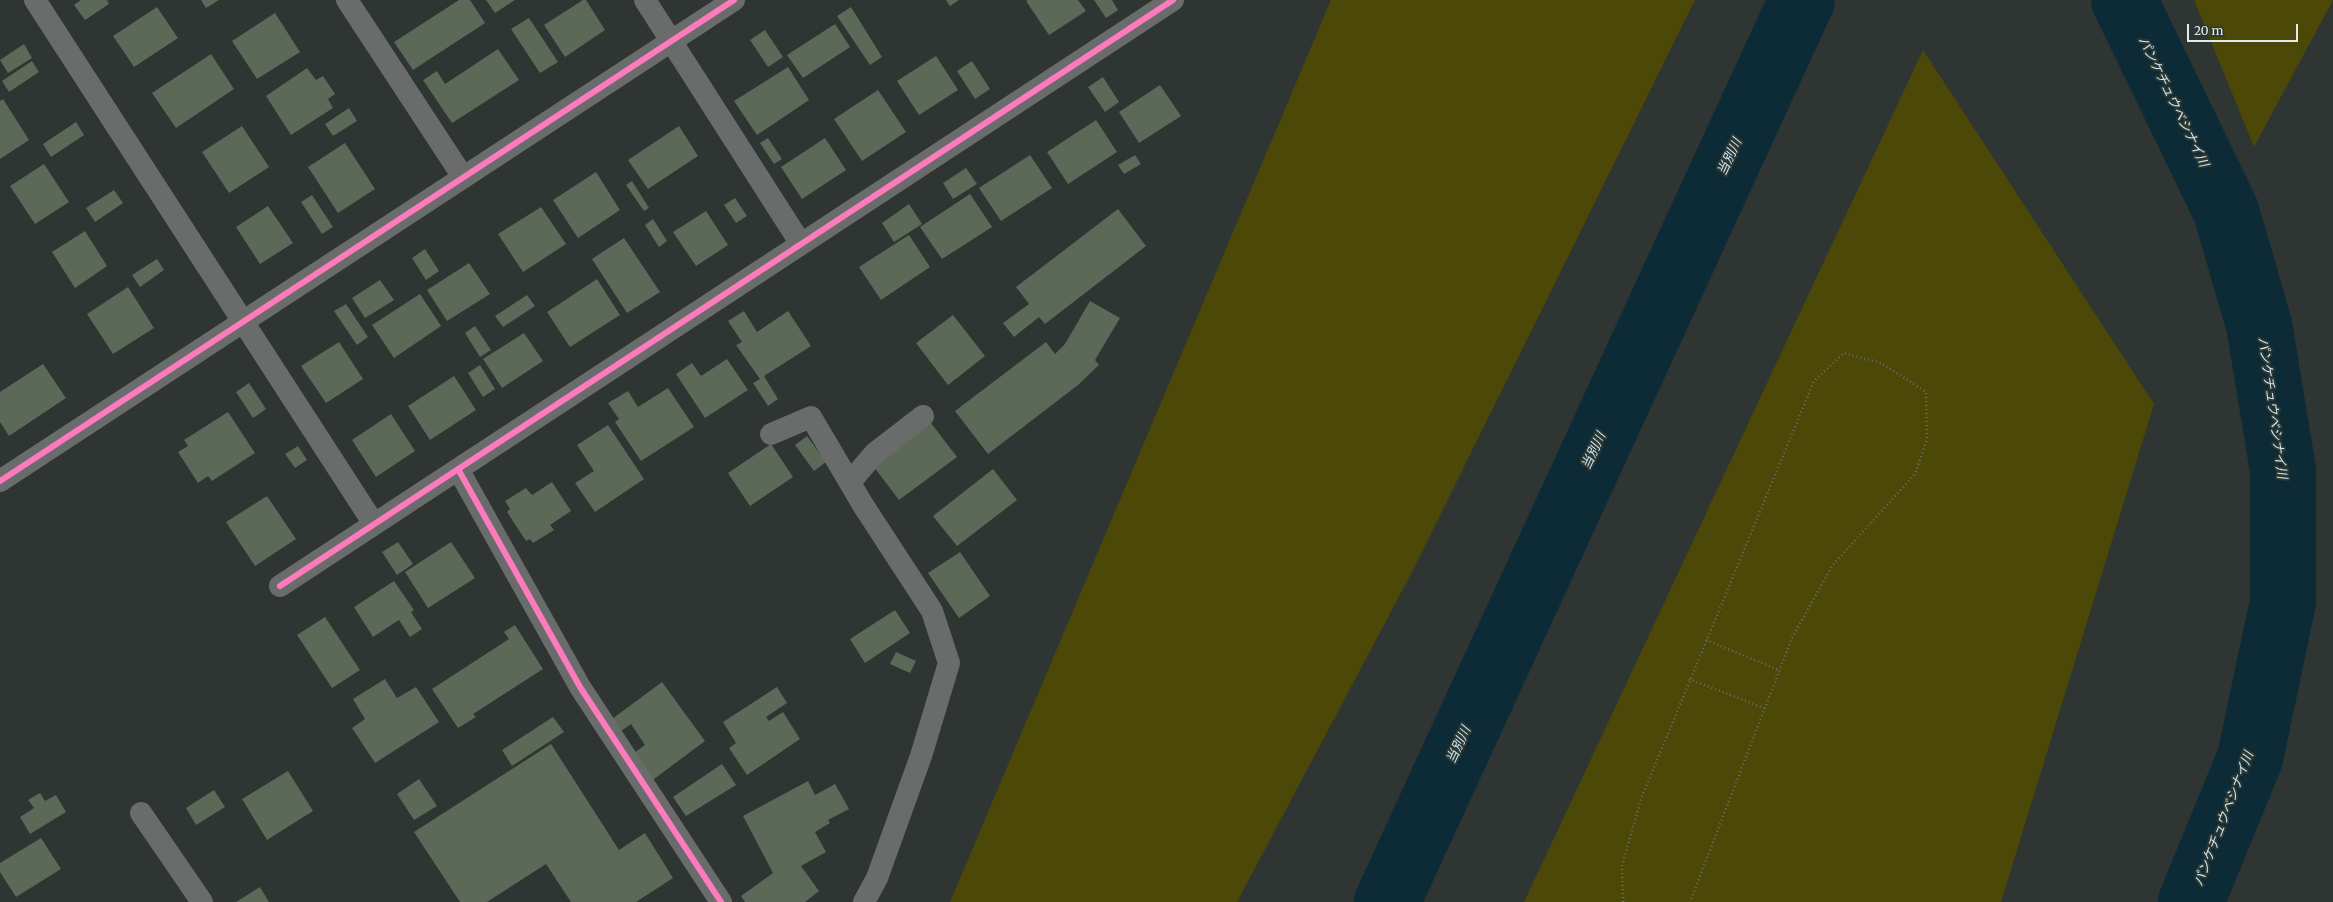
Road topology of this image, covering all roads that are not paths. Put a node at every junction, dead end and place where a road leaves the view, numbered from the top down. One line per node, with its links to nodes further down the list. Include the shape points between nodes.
1 (34, 0): 9 (street)
2 (347, 0): 7 (street)
3 (645, 0): 6 (street)
4 (734, 0): 6 (street)
5 (1173, 0): 8 (street)
6 (672, 40): 7 (street); 8 (street)
7 (463, 177): 9 (street)
8 (801, 244): 12 (street)
9 (242, 322): 13 (street); 15 (street)
10 (924, 416): 14 (street, via 876,453)
11 (771, 434): 14 (street, via 811,417)
12 (458, 469): 15 (street); 19 (street, via 580,687)
13 (0, 481)
14 (850, 482): 20 (street, via 932,611 949,663 921,756 877,878)
15 (374, 524): 16 (street)
16 (280, 586)
17 (141, 813): 18 (street)
18 (202, 902)
19 (721, 902)
20 (864, 902)

